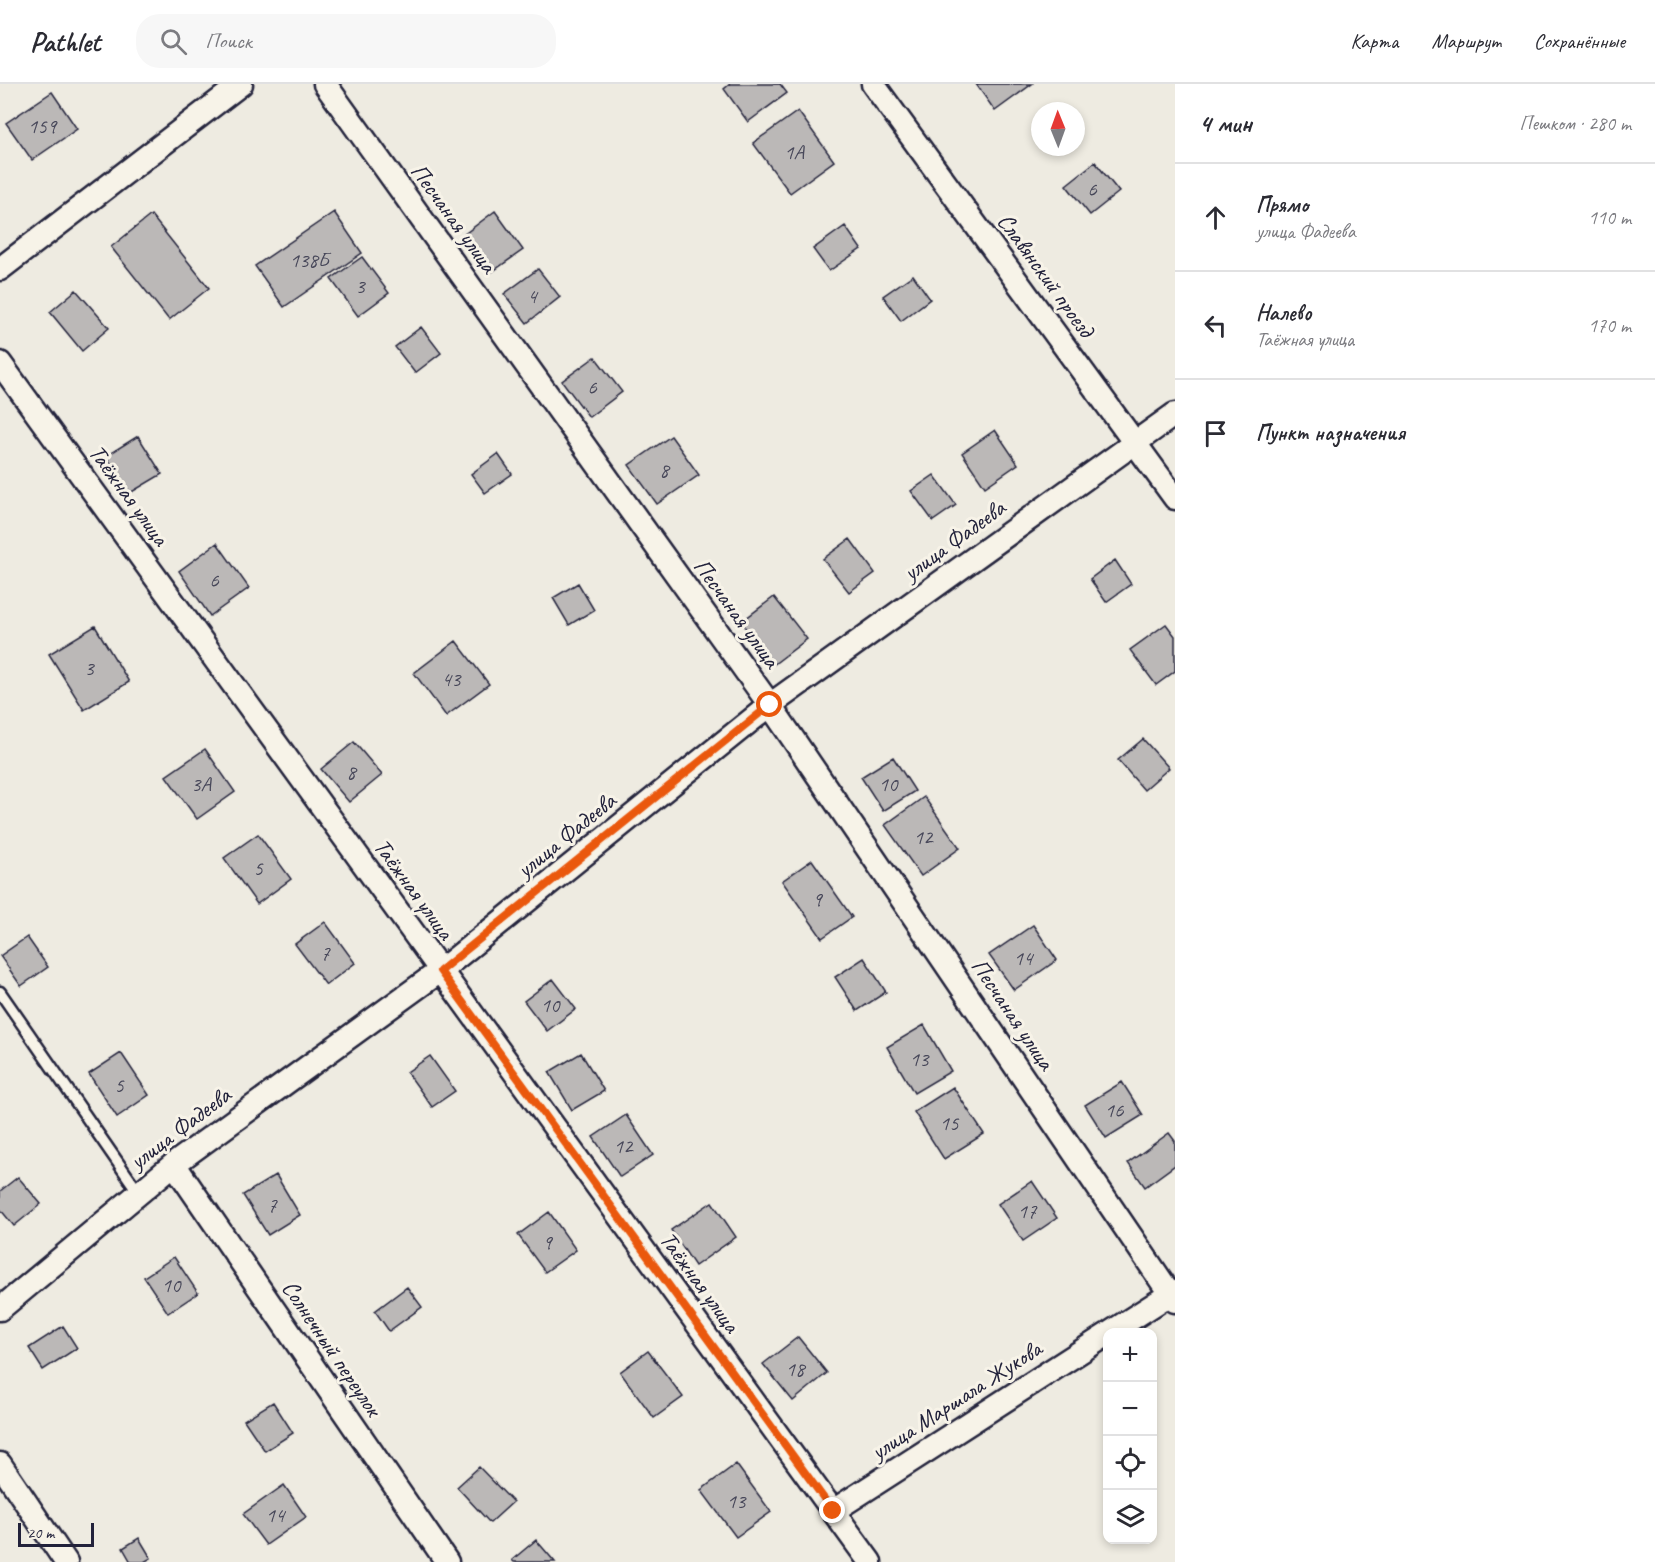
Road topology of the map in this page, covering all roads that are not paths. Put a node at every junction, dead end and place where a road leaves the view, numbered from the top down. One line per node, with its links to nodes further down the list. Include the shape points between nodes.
1 (241, 84): 4 (street)
2 (325, 84): 9 (street, Песчаная улица)
3 (873, 84): 7 (street, Славянский проезд)
4 (0, 269)
5 (0, 363): 10 (street, Таёжная улица)
6 (1175, 414): 7 (street, улица Фадеева)
7 (1135, 443): 8 (street, Славянский проезд); 9 (street, улица Фадеева)
8 (1175, 498)
9 (770, 705): 10 (street, улица Фадеева); 14 (street, Песчаная улица)
10 (440, 971): 12 (street, улица Фадеева); 19 (street, Таёжная улица)
11 (0, 992): 13 (lane)
12 (174, 1164): 13 (street, улица Фадеева); 21 (street, Солнечный переулок)
13 (139, 1193): 15 (street, улица Фадеева)
14 (1173, 1295): 16 (street, улица Маршала Жукова)
15 (0, 1309)
16 (1117, 1328)
17 (1103, 1337): 19 (street, улица Маршала Жукова)
18 (0, 1464): 20 (street)
19 (833, 1511): 22 (street, Таёжная улица)
20 (66, 1562)
21 (447, 1562)
22 (870, 1562)

